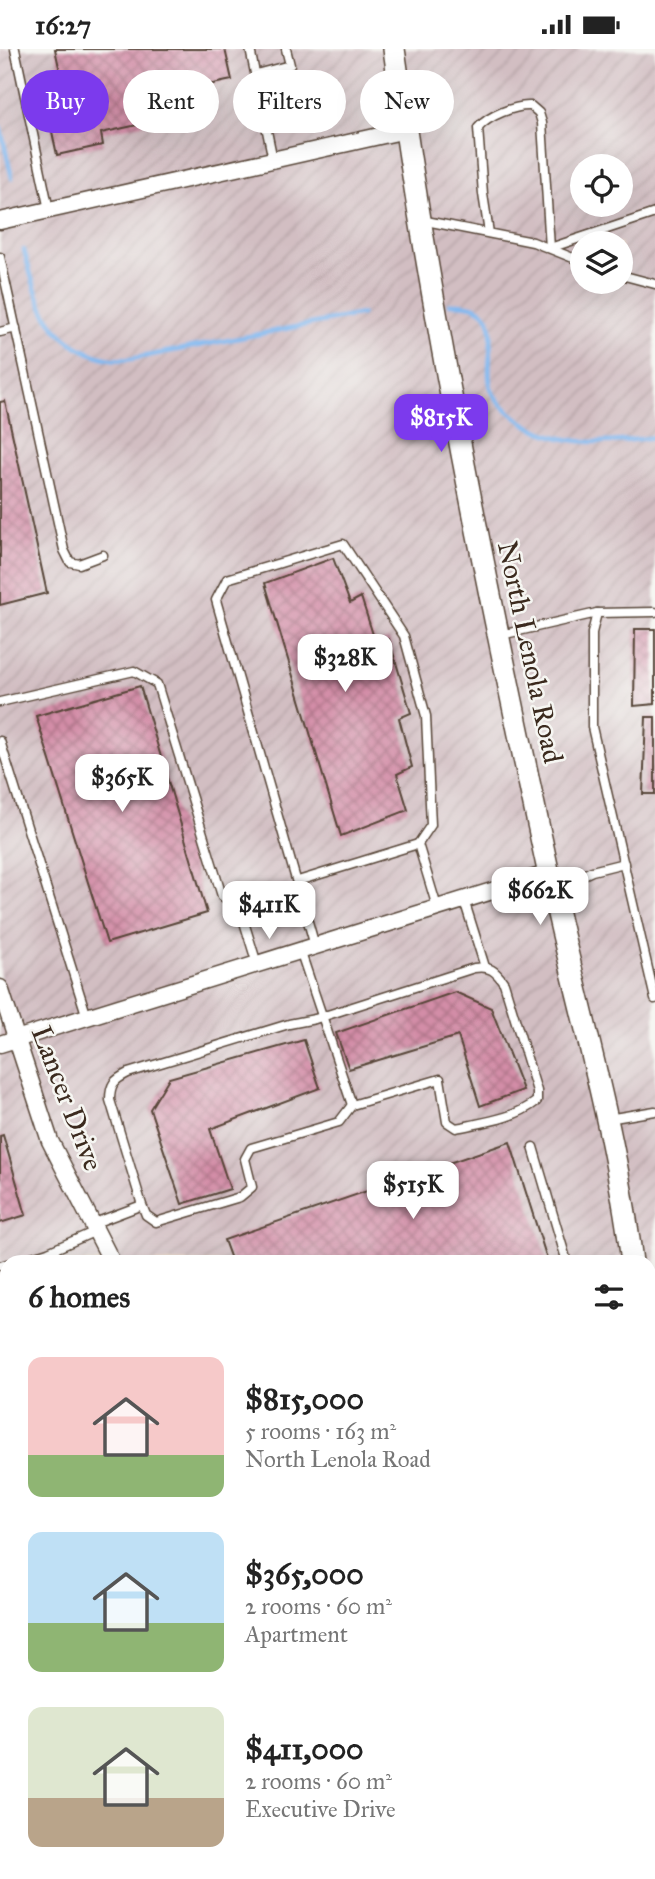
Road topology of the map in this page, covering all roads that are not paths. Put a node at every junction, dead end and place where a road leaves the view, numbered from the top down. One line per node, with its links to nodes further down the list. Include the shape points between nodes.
1 (15, 49): 12 (lane)
2 (250, 49): 5 (lane)
3 (286, 49): 6 (lane, via 290,65)
4 (394, 49): 7 (main road, North Lenola Road)
5 (255, 70)
6 (271, 70)
7 (397, 70)
8 (268, 133): 11 (lane)
9 (393, 133): 11 (street)
10 (406, 133): 14 (main road, North Lenola Road)
11 (273, 160): 12 (street)
12 (49, 210): 15 (street)
13 (655, 213): 17 (lane)
14 (421, 220): 16 (lane); 28 (main road, North Lenola Road)
15 (0, 221)
16 (489, 233): 17 (lane); 17 (lane, via 478,128 489,119 531,106 542,123)
17 (550, 248): 18 (lane)
18 (570, 256)
19 (0, 257): 22 (lane)
20 (633, 278): 21 (lane)
21 (655, 284)
22 (4, 289): 23 (lane)
23 (16, 328): 24 (lane); 25 (lane, via 64,550 70,562 79,564)
24 (0, 332)
25 (103, 555)
26 (655, 612): 27 (lane)
27 (597, 613): 28 (lane); 32 (lane, via 592,633 592,727)
28 (499, 635): 34 (main road, North Lenola Road)
29 (0, 702): 38 (lane, via 134,671 157,684 222,896 240,909)
30 (0, 741): 42 (lane)
31 (418, 844): 33 (lane); 33 (lane, via 431,825 426,716 404,636 343,544 227,579 216,600); 36 (lane)
32 (624, 863): 34 (lane); 41 (lane)
33 (298, 881): 37 (lane)
34 (552, 881): 35 (street); 47 (main road, North Lenola Road)
35 (464, 899): 36 (street); 39 (lane)
36 (437, 907): 37 (street)
37 (308, 948): 38 (street); 43 (lane)
38 (257, 964): 42 (street)
39 (485, 967): 43 (lane); 45 (lane, via 495,970 504,983 537,1101 504,1118 456,1128 447,1122 440,1079)
40 (0, 988): 44 (street, Lancer Drive)
41 (655, 999)
42 (87, 1017): 44 (street)
43 (322, 1017): 45 (lane); 49 (lane, via 116,1079 110,1087 110,1100)
44 (8, 1042): 50 (street, Lancer Drive)
45 (352, 1105): 49 (lane, via 339,1122 251,1149 245,1159 252,1187 240,1197 156,1222)
46 (655, 1111): 47 (lane)
47 (608, 1119): 54 (main road, North Lenola Road)
48 (533, 1147): 53 (lane)
49 (142, 1205): 50 (lane)
50 (94, 1228): 51 (lane); 52 (street, Lancer Drive)
51 (38, 1255)
52 (108, 1255)
53 (565, 1255)
54 (631, 1255)

